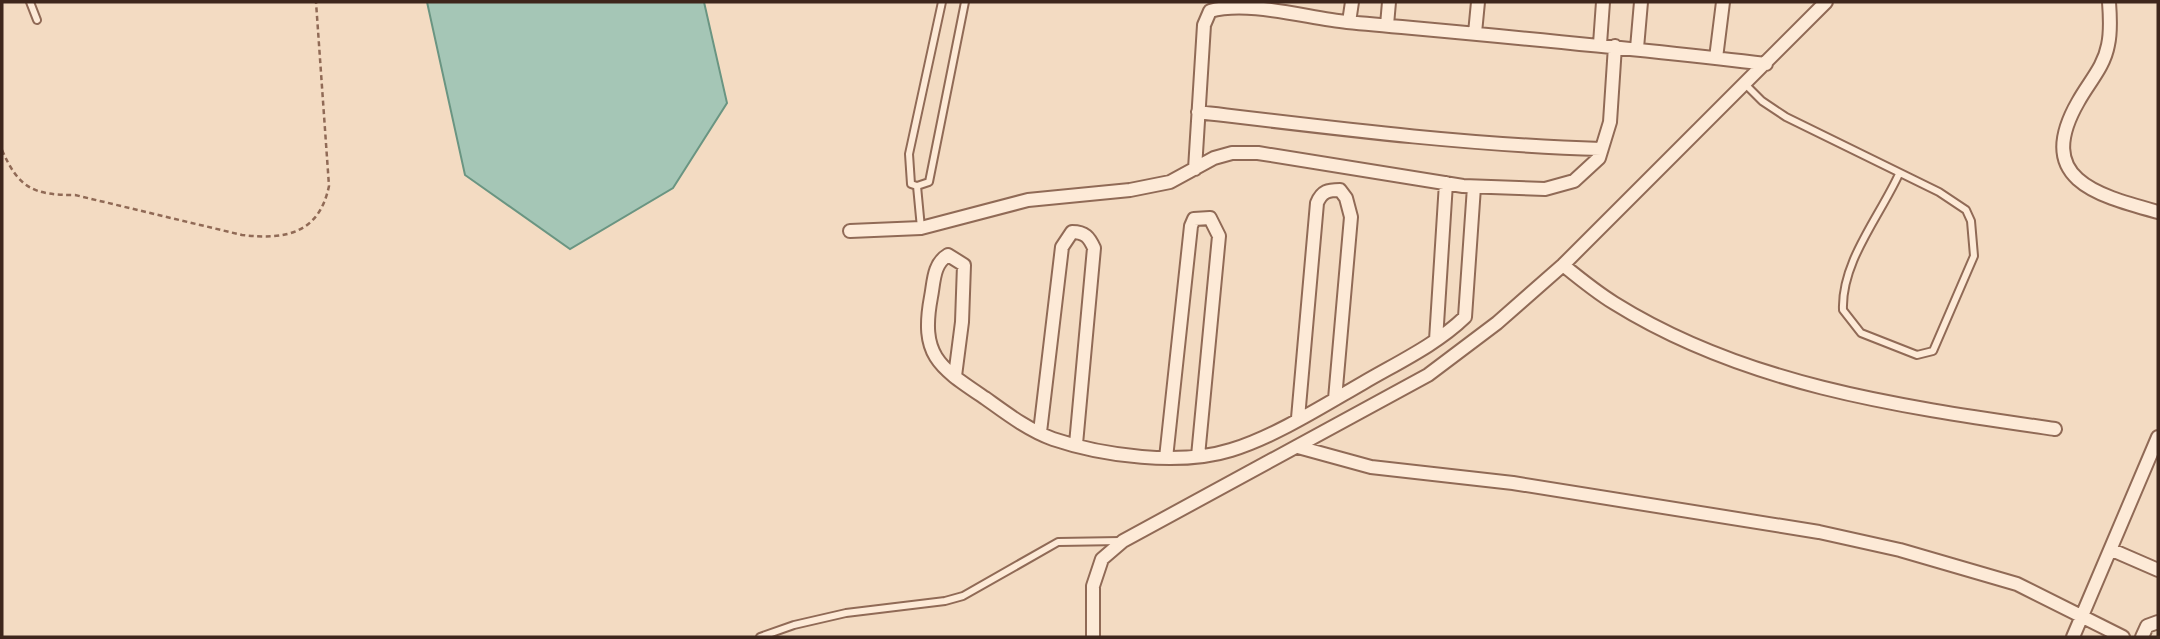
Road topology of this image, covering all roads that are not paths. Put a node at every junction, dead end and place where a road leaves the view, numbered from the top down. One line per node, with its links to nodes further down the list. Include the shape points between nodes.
1 (30, 2): 12 (lane)
2 (942, 2): 27 (lane, via 909,154 911,184)
3 (965, 2): 27 (lane, via 929,182)
4 (1352, 2): 13 (street)
5 (1389, 2): 14 (street)
6 (1478, 2): 15 (street)
7 (1603, 2): 16 (street)
8 (1641, 2): 18 (street)
9 (1723, 2): 19 (street)
10 (1826, 2): 20 (street)
11 (2109, 2): 29 (street, via 2109,44 2066,131 2069,173 2098,192)
12 (37, 20)
13 (1349, 22): 14 (street); 22 (street, via 1226,6 1210,11 1204,25)
14 (1387, 25): 15 (street)
15 (1475, 33): 16 (street)
16 (1600, 44): 17 (street)
17 (1615, 46): 18 (street); 23 (street, via 1610,122)
18 (1637, 48): 19 (street)
19 (1716, 58): 20 (street)
20 (1766, 64): 21 (street)
21 (1745, 84): 25 (lane, via 1786,117); 32 (street)
22 (1198, 112): 23 (street, via 1397,135); 24 (street)
23 (1601, 149): 28 (street, via 1599,158 1574,181 1545,189)
24 (1195, 169): 26 (street, via 1231,153 1258,153); 30 (street, via 1170,182 1028,200)
25 (1899, 174): 25 (lane, via 1957,202 1966,210 1973,230 1974,256 1933,351 1925,355 1861,333 1843,310 1846,284 1860,249)
26 (1446, 183): 28 (street); 33 (street)
27 (917, 186): 30 (lane)
28 (1474, 187): 33 (street, via 1465,317)
29 (2158, 212)
30 (921, 228): 31 (street)
31 (850, 231)
32 (1563, 265): 37 (street, via 1638,317 1760,369 1828,391); 41 (street, via 1428,375)
33 (1436, 340): 35 (street)
34 (955, 376): 34 (street, via 964,265 948,255 937,266 926,330 929,347 941,366); 38 (street)
35 (1335, 399): 36 (street); 36 (street, via 1351,217 1340,190 1328,190 1317,202)
36 (1298, 418): 42 (street, via 1232,450)
37 (2054, 429)
38 (1040, 432): 40 (street); 40 (street, via 1062,247 1072,232 1081,232 1094,248)
39 (2158, 437): 45 (street)
40 (1076, 444): 43 (street)
41 (1298, 447): 44 (street); 47 (street, via 1371,467 1513,483 1819,532 1980,571 2046,596)
42 (1198, 456): 43 (street); 43 (street, via 1219,236 1210,218 1201,216 1191,226)
43 (1166, 458)
44 (1123, 541): 49 (lane, via 1058,542 963,596 846,613); 50 (street, via 1102,559 1093,586)
45 (2112, 550): 46 (street); 47 (street)
46 (2158, 570)
47 (2082, 616): 51 (street); 52 (street)
48 (2158, 622): 53 (street, via 2147,626)
49 (760, 637)
50 (1093, 637)
51 (2073, 637)
52 (2123, 637)
53 (2142, 637)

